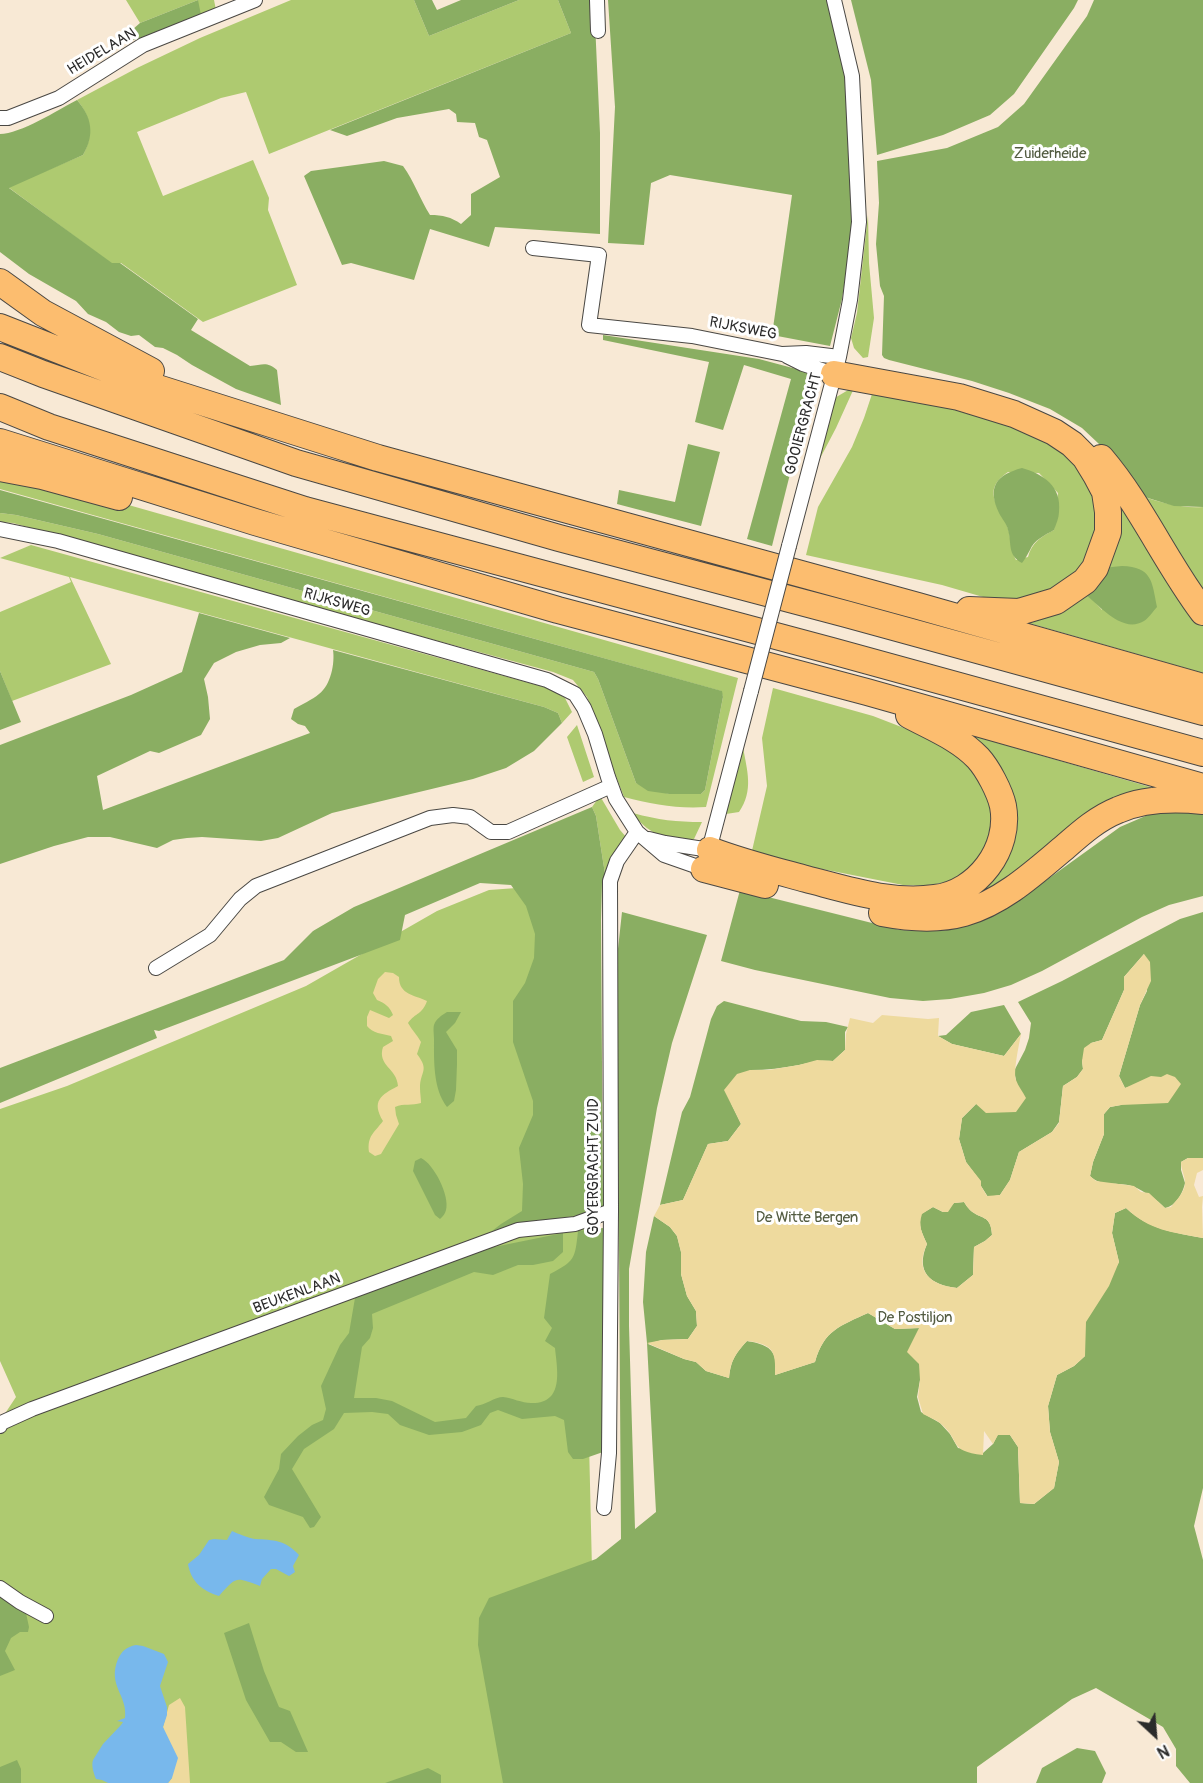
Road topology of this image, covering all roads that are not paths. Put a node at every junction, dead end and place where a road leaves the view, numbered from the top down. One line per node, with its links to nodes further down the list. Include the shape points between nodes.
1 (255, 0): 5 (street, HEIDELAAN, via 143,45 58,98)
2 (597, 0): 4 (street)
3 (834, 0): 10 (street, GOOIERGRACHT, via 852,76 859,222 850,300)
4 (598, 31)
5 (0, 118)
6 (532, 248): 10 (street, RIJKSWEG, via 599,255 589,326 692,336 782,354 803,364)
7 (0, 282): 12 (highway, via 43,313)
8 (0, 327): 12 (highway, via 145,384)
9 (0, 357): 21 (highway, via 296,463)
10 (836, 365): 17 (highway, via 959,397 1014,414 1054,432 1085,457 1105,492 1108,532 1095,568 1085,581 1056,601 1019,612); 18 (highway, via 872,366 960,385 1019,404 1070,427 1106,464); 27 (street, GOOIERGRACHT, bridge)
11 (0, 406): 22 (highway, via 49,427 305,510)
12 (219, 408): 17 (highway, via 390,462)
13 (0, 442): 15 (highway)
14 (0, 468): 15 (highway, via 144,503)
15 (255, 522): 20 (highway, via 558,610)
16 (0, 529): 23 (street, RIJKSWEG, via 58,541 547,680 575,694 584,708)
17 (918, 606): 19 (highway)
18 (1203, 612)
19 (1203, 687)
20 (867, 692): 24 (highway); 27 (highway, via 960,742 992,778 1003,806 1004,829 996,854 982,876 963,889 938,898 908,900 875,897 744,862)
21 (1203, 712)
22 (1203, 753)
23 (609, 782): 26 (street); 28 (street, via 508,832 491,832 470,818 430,818 256,886 210,935)
24 (1203, 787)
25 (1203, 801): 27 (highway, via 1169,799 1118,809 1092,824 1016,887 963,914 921,918 885,914 845,905)
26 (640, 835): 27 (street); 27 (street, via 664,855); 29 (street, GOYERGRACHT ZUID, via 617,861 610,881)
27 (707, 859)
28 (156, 968)
29 (611, 1210): 30 (street, BEUKENLAAN, via 575,1224 518,1230 32,1409); 31 (street, GOYERGRACHT ZUID, via 609,1453)
30 (0, 1426)
31 (604, 1508)
32 (0, 1588): 33 (street)
33 (46, 1616)

